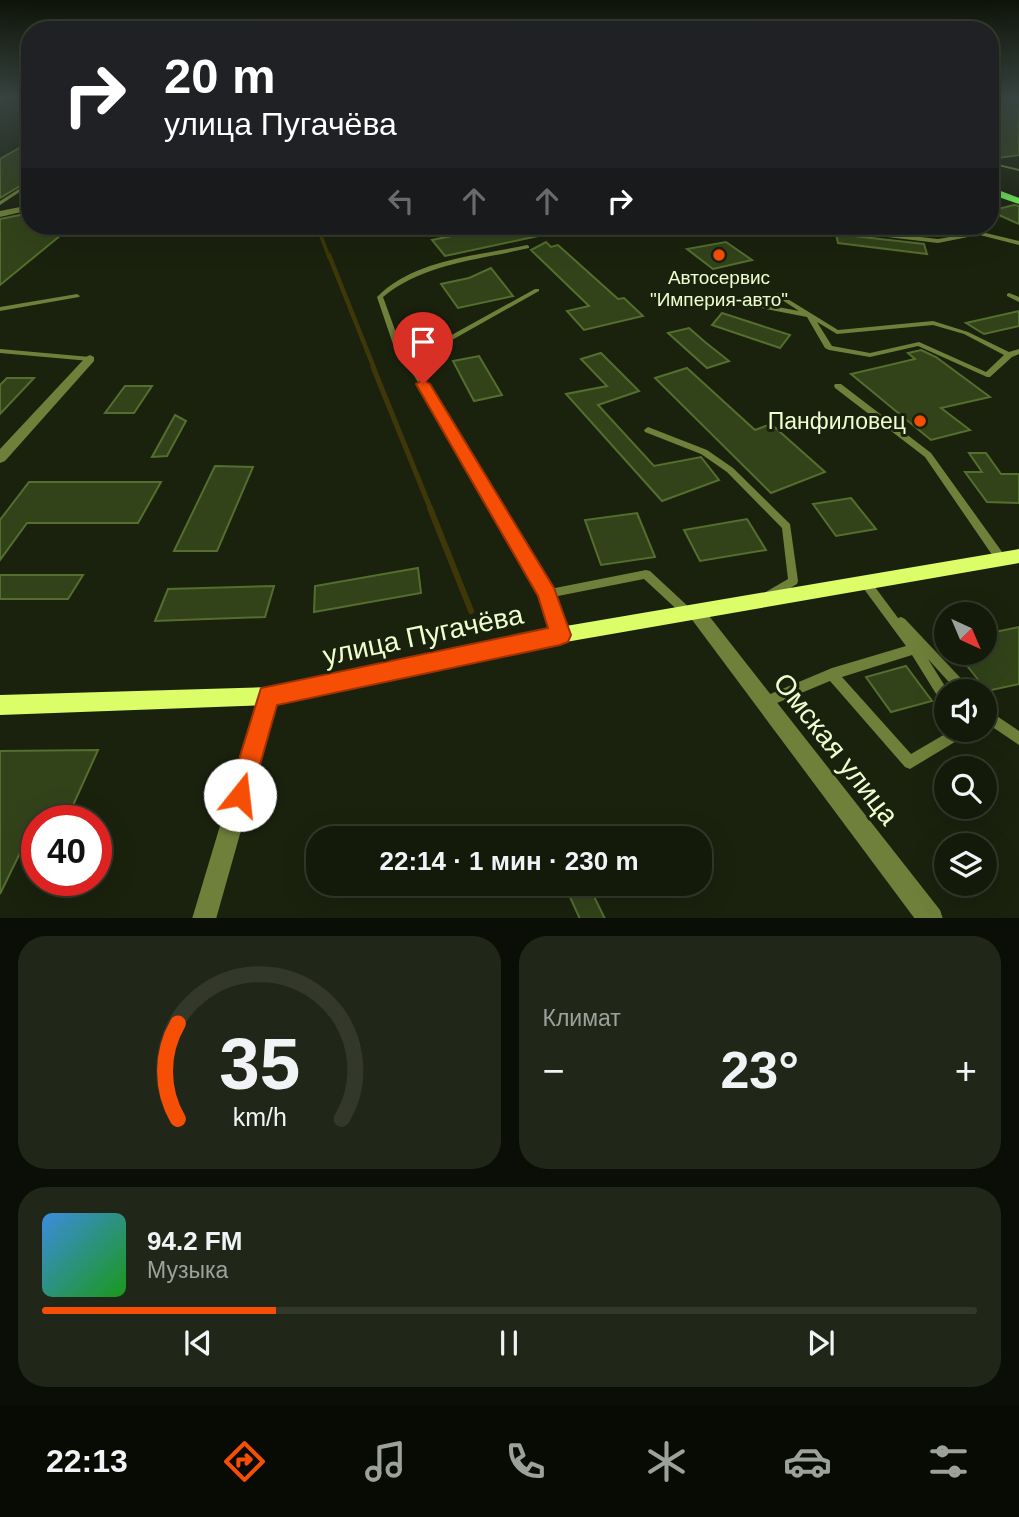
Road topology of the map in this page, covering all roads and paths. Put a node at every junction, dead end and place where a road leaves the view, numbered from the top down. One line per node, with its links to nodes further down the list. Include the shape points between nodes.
1 (999, 165): 2 (lane)
2 (1019, 170)
3 (21, 189): 6 (lane)
4 (999, 193): 5 (main road)
5 (1019, 201)
6 (0, 203)
7 (21, 209): 8 (street)
8 (0, 214)
9 (870, 235): 10 (lane, via 938,241)
10 (971, 235)
11 (990, 235): 12 (lane)
12 (1019, 243)
13 (527, 247): 26 (lane, via 409,275 391,285 380,297 400,353)
14 (537, 290): 26 (lane)
15 (778, 295): 21 (lane)
16 (1009, 295): 19 (lane)
17 (76, 296): 20 (lane)
18 (689, 296): 21 (lane)
19 (1019, 300)
20 (0, 309)
21 (809, 315): 24 (lane, via 837,332 933,323 966,333); 24 (lane, via 829,348 870,355 919,344 987,375)
22 (0, 351): 25 (lane)
23 (1019, 351): 24 (lane)
24 (1009, 355)
25 (90, 359): 29 (street)
26 (409, 361): 32 (lane)
27 (838, 386): 30 (lane, via 928,455)
28 (648, 430): 33 (lane, via 704,452 730,470 788,527 793,581)
29 (0, 458)
30 (1010, 558): 31 (main road, улица Пугачёва)
31 (865, 582): 33 (main road, улица Пугачёва); 36 (lane); 38 (lane)
32 (547, 594): 34 (lane, via 646,574); 35 (lane)
33 (764, 598): 34 (main road, улица Пугачёва)
34 (693, 613): 35 (main road, улица Пугачёва); 41 (street, Омская улица)
35 (560, 635): 40 (main road, улица Пугачёва)
36 (915, 649): 37 (lane); 39 (lane)
37 (832, 674): 41 (lane); 45 (lane, via 910,762)
38 (954, 679)
39 (934, 680)
40 (269, 696): 42 (main road, улица Пугачёва); 46 (street)
41 (764, 702): 47 (street, Омская улица)
42 (0, 705)
43 (997, 723): 44 (lane)
44 (1019, 739)
45 (944, 742)
46 (204, 918)
47 (930, 918)

